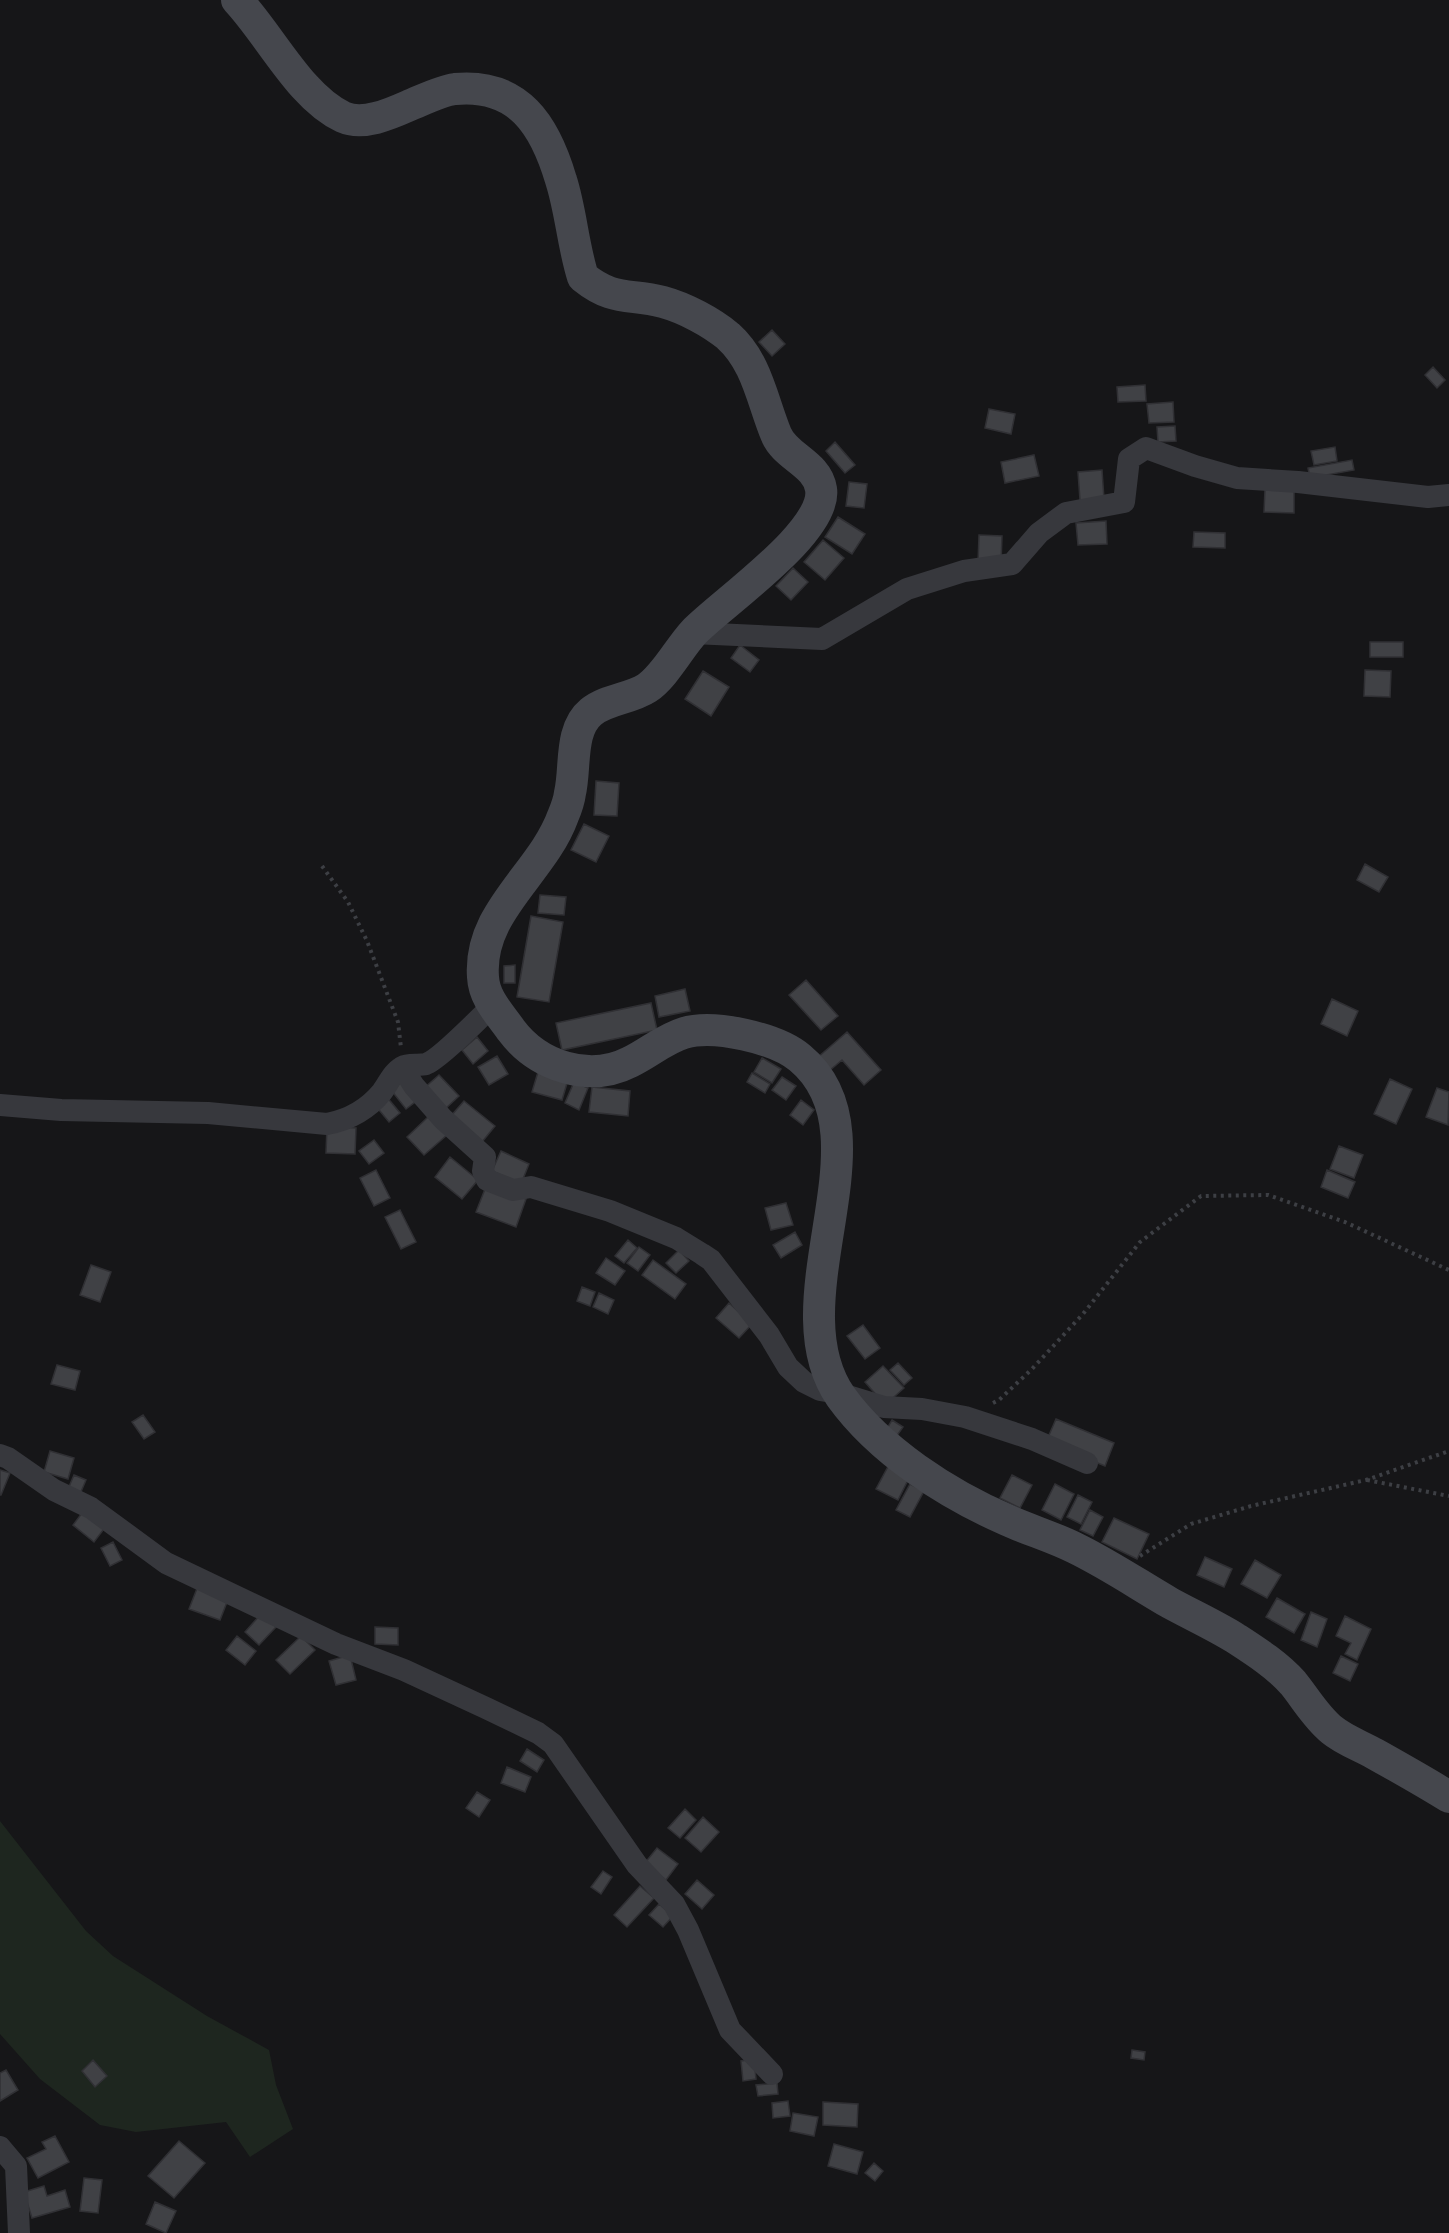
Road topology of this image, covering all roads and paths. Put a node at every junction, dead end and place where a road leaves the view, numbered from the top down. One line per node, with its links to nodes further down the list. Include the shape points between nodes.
1 (237, 0): 3 (street, via 305,88 345,118 359,120 383,115 453,89 480,89 512,98 535,120 562,180 583,277 613,295 666,303 694,315 726,334 745,355 779,443 808,466 822,493 819,508 791,544)
2 (1449, 495): 3 (street, via 1428,498 1237,478 1146,448 1130,459 1124,502 1066,513 1039,533 1012,564 964,571 907,589 822,639)
3 (693, 633): 5 (street, via 651,686 586,714 574,755 572,789 552,841 488,932 482,974)
4 (321, 866): 6 (path, via 348,902 367,941 398,1022)
5 (486, 995): 6 (street, via 489,1009 445,1050 426,1064); 9 (street, via 518,1040 539,1057 561,1066 587,1072 611,1071 682,1033 705,1029 754,1035 782,1045 819,1078 833,1106 838,1138 818,1311 822,1351)
6 (402, 1067): 7 (street, via 360,1112 327,1124 208,1113); 9 (street, via 443,1119 485,1157 483,1171 487,1180 513,1190 531,1187 676,1238 711,1260 769,1335 788,1367 804,1382)
7 (0, 1105)
8 (1449, 1270): 10 (path, via 1345,1222 1268,1195 1201,1196 1140,1242 1083,1314 1032,1369 999,1400)
9 (838, 1393): 10 (street, via 884,1407 922,1409); 16 (street, via 879,1438 959,1497 1073,1547)
10 (965, 1418): 13 (street, via 1032,1439)
11 (1449, 1451): 14 (path)
12 (0, 1455): 18 (street, via 54,1490 91,1508 166,1563 336,1644 486,1708 553,1744 637,1865 674,1904 730,2030)
13 (1087, 1463)
14 (1366, 1480): 15 (path); 16 (path, via 1191,1524)
15 (1449, 1496)
16 (1116, 1571): 17 (street, via 1264,1658 1281,1671 1337,1734)
17 (1449, 1797)
18 (772, 2074)
19 (0, 2147): 20 (street, via 16,2166)
20 (19, 2233)

